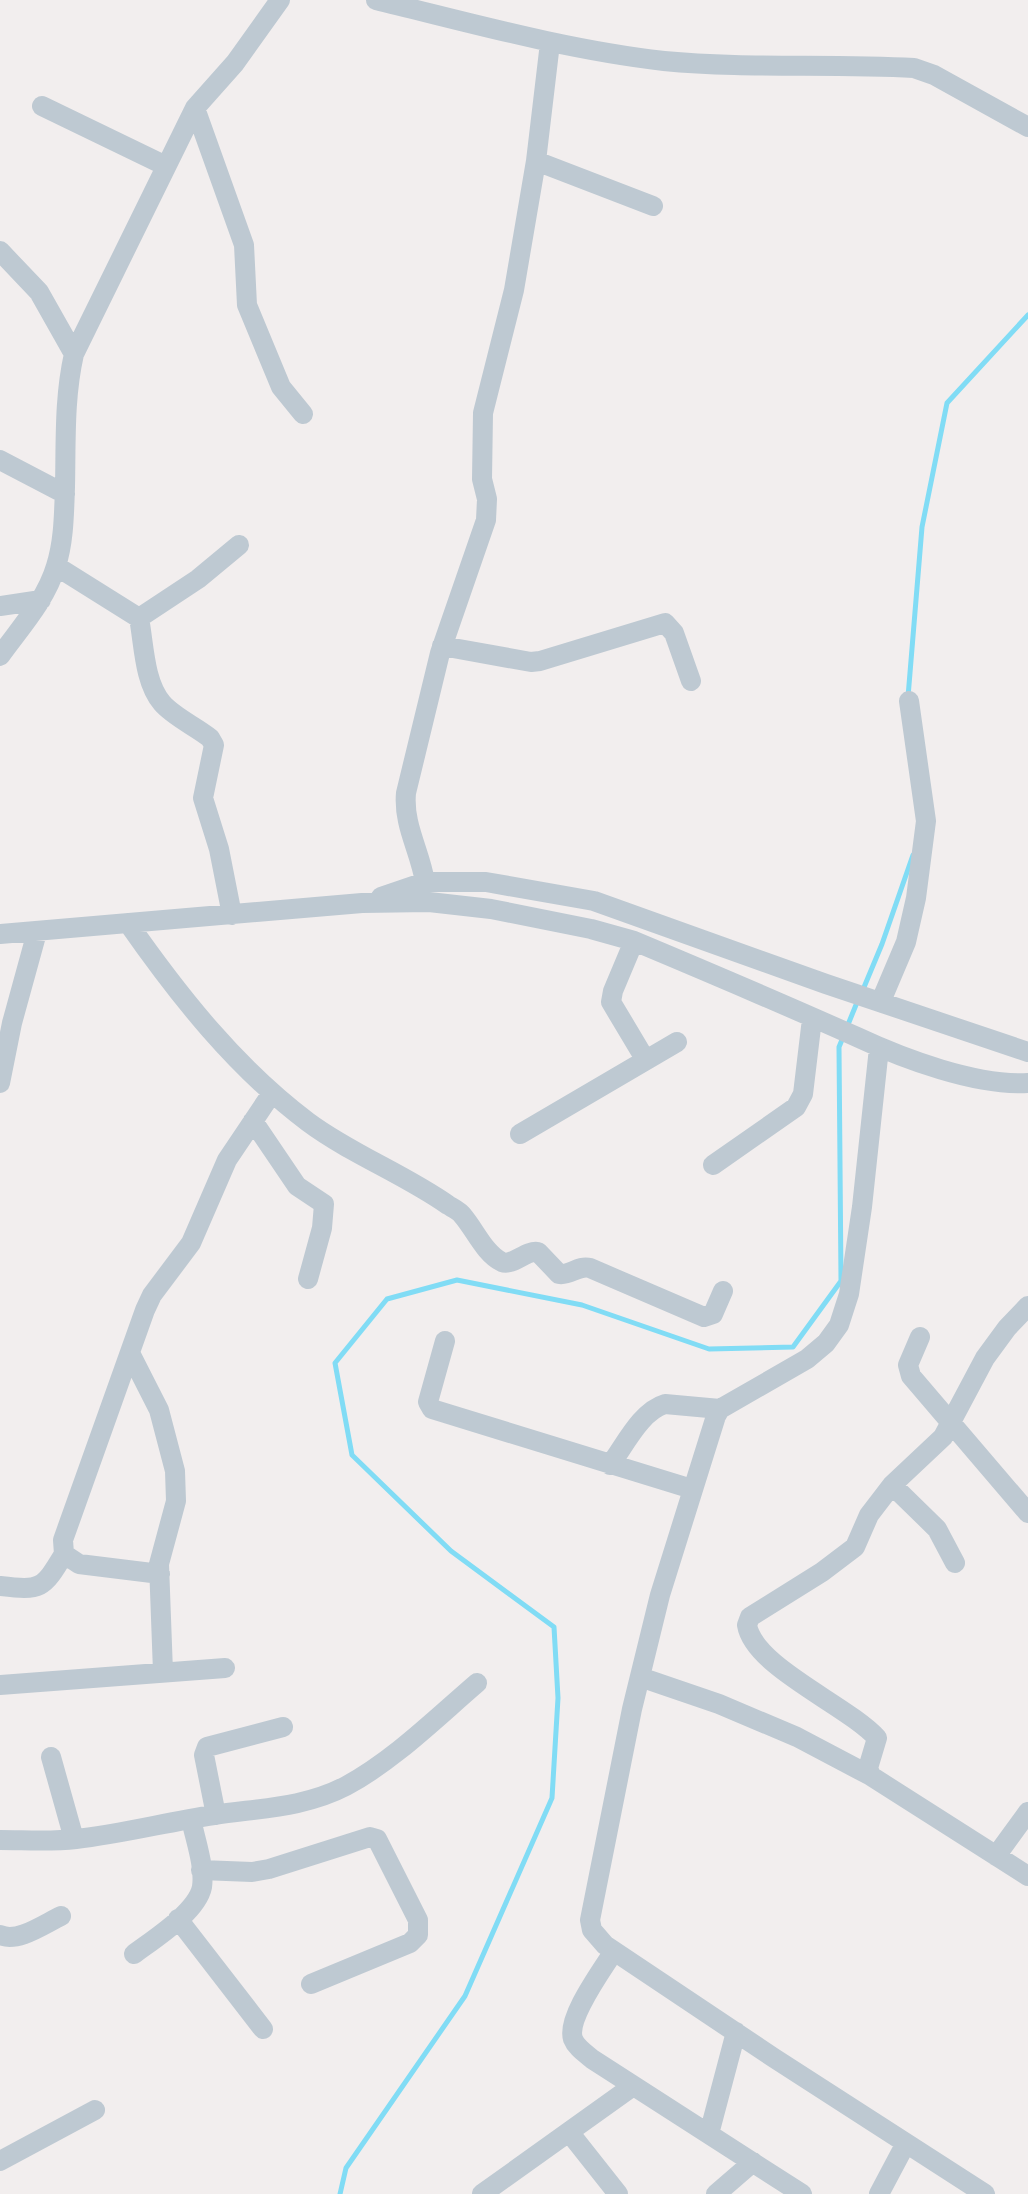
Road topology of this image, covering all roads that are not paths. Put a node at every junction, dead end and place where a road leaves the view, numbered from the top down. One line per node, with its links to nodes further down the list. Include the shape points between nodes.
1 (280, 0): 5 (street, via 235,63)
2 (376, 0): 3 (street)
3 (550, 43): 6 (street, via 664,61 772,67 914,68 934,75); 7 (street)
4 (42, 106): 8 (street)
5 (195, 108): 8 (street); 12 (street, via 244,245 247,305 280,387)
6 (1028, 128)
7 (536, 162): 9 (street); 20 (street, via 514,290 484,406 482,479 487,499 486,520)
8 (166, 166): 11 (street)
9 (653, 206)
10 (0, 251): 11 (street, via 39,292)
11 (74, 354): 14 (street, via 69,378)
12 (303, 414)
13 (0, 460): 14 (street)
14 (65, 494): 16 (street)
15 (239, 545): 19 (street, via 198,579)
16 (56, 566): 17 (street); 19 (street)
17 (40, 600): 18 (street); 21 (street)
18 (0, 606)
19 (139, 618): 26 (street, via 150,682 156,695 162,704 210,738 214,745 203,798 219,849)
20 (442, 646): 22 (street, via 540,662 665,623 674,633); 24 (street, via 405,806)
21 (0, 656)
22 (691, 681)
23 (909, 701): 31 (street, via 926,821 906,942)
24 (425, 882): 25 (street); 31 (street, via 486,882 594,901)
25 (362, 903): 26 (street); 30 (street, via 429,902 491,909)
26 (232, 915): 27 (street)
27 (128, 923): 28 (street); 40 (street, via 190,1006)
28 (37, 932): 29 (street); 33 (street)
29 (0, 934)
30 (634, 941): 32 (street); 37 (street, via 612,991 611,1002)
31 (877, 1000): 36 (street)
32 (820, 1022): 35 (street); 43 (street, via 803,1094 796,1107)
33 (6, 1023): 38 (street)
34 (677, 1042): 37 (street)
35 (879, 1048): 39 (street, via 989,1081); 50 (street, via 850,1294 839,1324 826,1343 807,1359)
36 (1028, 1052)
37 (646, 1058): 42 (street)
38 (0, 1083)
39 (1028, 1083)
40 (272, 1093): 41 (street); 45 (street, via 308,1123 462,1214 492,1255 503,1262 538,1252 558,1274 590,1268 704,1317 713,1314)
41 (253, 1121): 44 (street, via 296,1186 324,1204 322,1228); 49 (street, via 224,1166 191,1243 152,1294)
42 (520, 1134)
43 (713, 1164)
44 (308, 1279)
45 (722, 1292)
46 (1028, 1306): 51 (street, via 985,1358)
47 (920, 1337): 51 (street, via 908,1371)
48 (446, 1341): 52 (street, via 428,1402 432,1409)
49 (130, 1353): 56 (street, via 63,1540); 58 (street, via 159,1410 175,1471 176,1501 162,1552)
50 (720, 1408): 52 (street, via 659,1406 646,1416); 54 (street)
51 (952, 1421): 53 (street, via 943,1437); 55 (street)
52 (610, 1464): 54 (street)
53 (892, 1485): 57 (street, via 937,1529); 67 (street, via 869,1515 850,1552 750,1617 747,1624 752,1642 769,1659 876,1738 868,1768)
54 (692, 1489): 62 (street, via 660,1595)
55 (1028, 1513)
56 (64, 1554): 58 (street, via 78,1564); 59 (street, via 43,1584 32,1588)
57 (955, 1563)
58 (160, 1574): 61 (street)
59 (0, 1586)
60 (225, 1668): 61 (street)
61 (163, 1672): 64 (street)
62 (640, 1677): 67 (street, via 719,1704 797,1737); 79 (street, via 590,1920 595,1936)
63 (477, 1683): 69 (street, via 395,1752 346,1786 296,1804)
64 (0, 1685)
65 (283, 1726): 69 (street, via 207,1747 204,1755)
66 (51, 1757): 72 (street)
67 (871, 1776): 73 (street)
68 (1028, 1812): 73 (street)
69 (216, 1815): 70 (street)
70 (191, 1819): 72 (street); 74 (street)
71 (0, 1840): 72 (street)
72 (74, 1840)
73 (996, 1856): 75 (street)
74 (201, 1870): 77 (street, via 202,1886 197,1899); 81 (street, via 252,1872 370,1837 377,1839 418,1920 418,1934 410,1943)
75 (1028, 1876)
76 (61, 1916): 78 (street, via 21,1935 7,1937)
77 (178, 1919): 80 (street); 82 (street)
78 (0, 1934)
79 (614, 1951): 83 (street); 84 (street, via 574,2018 573,2039 592,2059)
80 (134, 1954)
81 (311, 1984)
82 (263, 2029)
83 (736, 2032): 87 (street); 88 (street)
84 (633, 2086): 86 (street); 87 (street)
85 (95, 2110): 89 (street)
86 (569, 2132): 91 (street); 92 (street)
87 (708, 2134): 90 (street)
88 (906, 2143): 95 (street); 96 (street)
89 (0, 2161)
90 (753, 2162): 93 (street); 94 (street)
91 (488, 2193)
92 (618, 2194)
93 (716, 2194)
94 (802, 2194)
95 (879, 2194)
96 (985, 2194)

